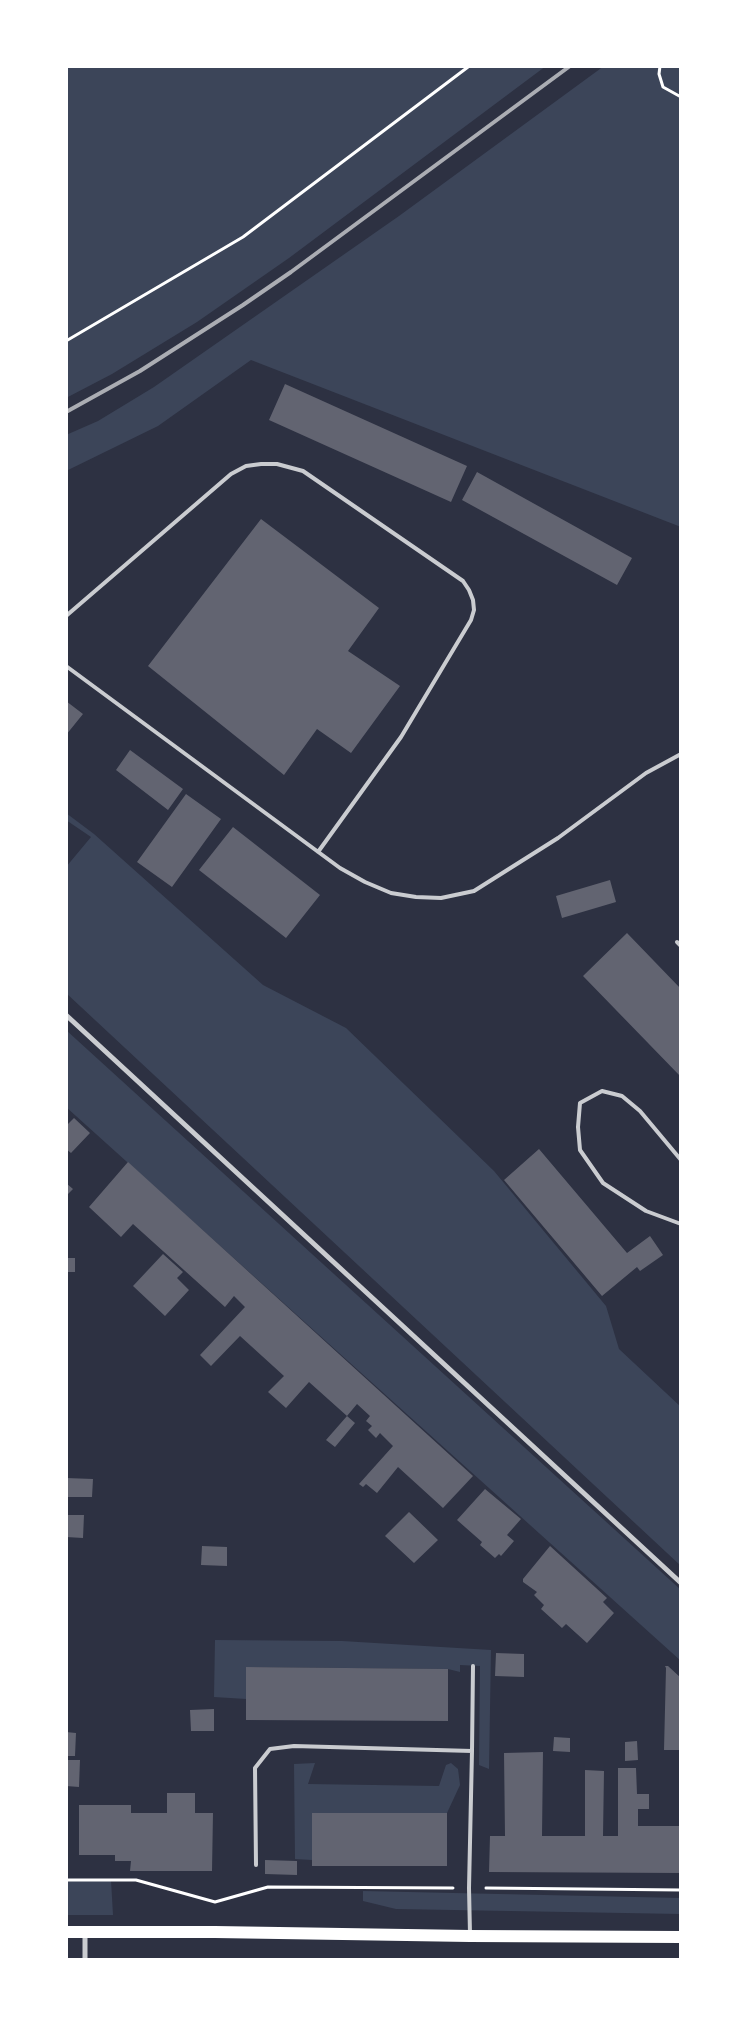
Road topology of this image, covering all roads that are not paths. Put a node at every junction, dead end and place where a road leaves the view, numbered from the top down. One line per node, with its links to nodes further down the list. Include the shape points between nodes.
1 (66, 616): 4 (lane, via 231,474 246,466 261,464 277,464 303,471 463,581 473,600 472,620 401,737)
2 (66, 666): 4 (lane)
3 (681, 754): 4 (lane, via 646,773 558,838 474,891 458,896 416,897 391,893 340,868)
4 (318, 852)
5 (66, 1015): 10 (street)
6 (681, 1148): 7 (lane)
7 (675, 1153): 8 (lane); 9 (lane, via 640,1111 622,1096 602,1091 580,1103 580,1150 603,1183 646,1211)
8 (681, 1160)
9 (681, 1224)
10 (681, 1583)
11 (472, 1666): 12 (lane)
12 (472, 1751): 13 (lane, via 294,1746 270,1749 255,1768); 16 (lane, via 468,1888)
13 (256, 1865)
14 (66, 1932): 15 (main road)
15 (85, 1932): 16 (main road); 18 (street)
16 (470, 1936): 17 (main road)
17 (681, 1937)
18 (85, 1960)

